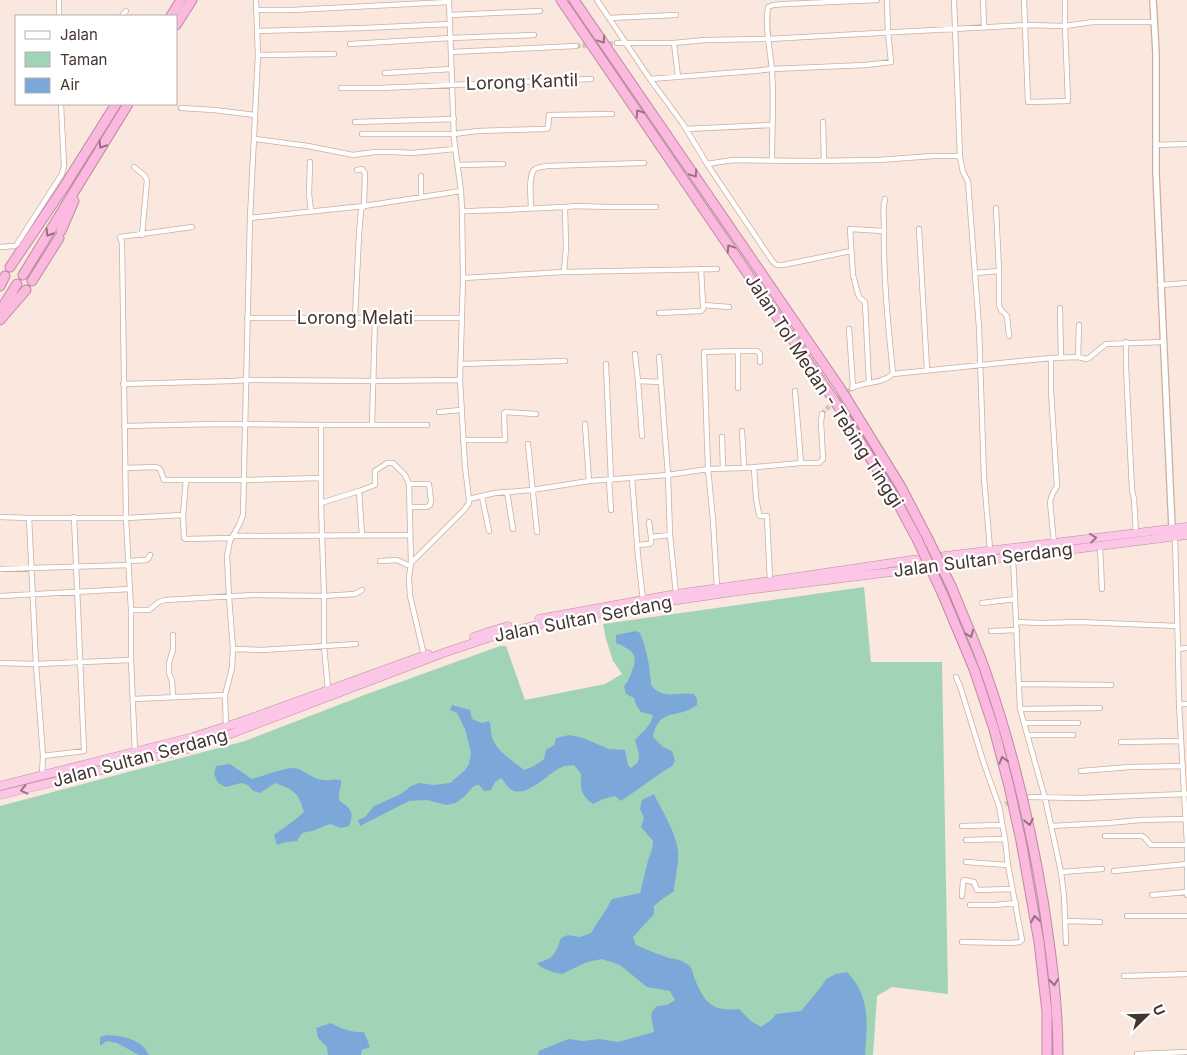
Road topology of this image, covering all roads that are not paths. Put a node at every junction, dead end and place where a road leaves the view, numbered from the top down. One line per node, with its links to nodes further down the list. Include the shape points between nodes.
1 (59, 0): 19 (street)
2 (181, 0): 21 (highway)
3 (192, 0): 25 (highway)
4 (256, 0): 16 (street)
5 (561, 0): 312 (highway, Jalan Tol Medan - Tebing Tinggi, one-way to 5, bridge, via 1047,1012 1039,942 1010,786 974,669 943,595 895,498 842,412)
6 (574, 0): 313 (highway, Jalan Tol Medan - Tebing Tinggi, one-way to 313, bridge, via 840,388 901,488 952,588 986,672 1026,810 1050,943)
7 (597, 0): 24 (street)
8 (878, 0): 36 (street, via 773,5 768,7)
9 (887, 0): 33 (street)
10 (954, 0): 31 (street)
11 (984, 0): 30 (street)
12 (1024, 0): 28 (street)
13 (1065, 0): 29 (street)
14 (1153, 0): 26 (street)
15 (449, 1): 16 (street); 22 (street)
16 (256, 10): 32 (street)
17 (126, 11): 20 (street)
18 (540, 11): 22 (street)
19 (59, 15)
20 (123, 15)
21 (172, 15)
22 (450, 15): 27 (street)
23 (676, 15): 24 (street)
24 (609, 18): 37 (street)
25 (178, 22)
26 (1154, 22): 29 (street, via 1093,22); 68 (street)
27 (450, 24): 32 (street); 35 (street)
28 (1025, 25): 29 (street); 29 (street, via 1028,102 1068,101); 30 (street)
29 (1065, 26)
30 (984, 27): 31 (street)
31 (955, 28): 33 (street); 70 (street)
32 (257, 31): 44 (street)
33 (888, 32): 36 (street); 45 (street, via 891,62)
34 (534, 35): 35 (street)
35 (451, 38): 39 (street); 42 (street)
36 (768, 39): 38 (street); 45 (street)
37 (625, 43): 38 (street); 40 (street); 50 (street)
38 (674, 43): 48 (street)
39 (350, 44)
40 (617, 44)
41 (576, 46): 42 (street)
42 (452, 52): 46 (street)
43 (334, 54): 44 (street)
44 (258, 55): 58 (street)
45 (772, 69): 48 (street); 62 (street)
46 (452, 70): 47 (street); 51 (street)
47 (384, 74)
48 (678, 77): 50 (street)
49 (591, 79): 51 (street, Lorong Kantil)
50 (650, 79): 63 (street)
51 (453, 85): 52 (street, Lorong Kantil); 59 (street)
52 (340, 88)
53 (61, 105): 97 (street, via 62,174 17,244)
54 (115, 105): 99 (highway)
55 (127, 105): 80 (highway, one-way to 80)
56 (181, 108): 58 (street)
57 (612, 114): 65 (street, via 549,115 546,129)
58 (255, 116): 66 (street)
59 (454, 119): 60 (street); 65 (street)
60 (355, 122)
61 (823, 122): 72 (street)
62 (772, 125): 63 (street); 71 (street)
63 (686, 129): 76 (street)
64 (362, 134): 65 (street)
65 (454, 134): 69 (street)
66 (255, 138): 69 (street, via 353,155); 92 (street)
67 (1187, 144): 68 (street)
68 (1156, 145): 111 (street)
69 (455, 150): 77 (street)
70 (960, 157): 72 (street); 104 (street, via 968,179)
71 (772, 160): 72 (street); 76 (street)
72 (824, 160)
73 (310, 162): 90 (street)
74 (644, 163): 87 (street, via 537,168 531,177)
75 (503, 164): 77 (street)
76 (708, 164): 98 (street, via 777,265)
77 (457, 166): 82 (street)
78 (134, 167): 96 (street, via 147,180)
79 (357, 170): 85 (street, via 362,169 365,173)
80 (87, 171): 105 (highway, one-way to 105); 108 (highway, via 60,234)
81 (420, 176): 83 (street)
82 (461, 191): 83 (street); 91 (street)
83 (421, 197): 85 (street)
84 (885, 200): 95 (street)
85 (364, 206): 90 (street); 120 (street, via 361,210)
86 (565, 206): 87 (street); 88 (street); 103 (street)
87 (531, 208): 91 (street)
88 (656, 208)
89 (996, 208): 102 (street)
90 (311, 211): 92 (street)
91 (462, 211): 107 (street)
92 (250, 218): 119 (street)
93 (192, 227): 96 (street)
94 (920, 229): 140 (street)
95 (883, 231): 98 (street, via 850,229); 141 (street, via 886,310)
96 (142, 235): 148 (street, via 120,237)
97 (0, 247)
98 (851, 251): 147 (street, via 858,294 865,302)
99 (10, 267)
100 (701, 269): 101 (street); 103 (street); 114 (street)
101 (717, 269)
102 (999, 271): 104 (street); 126 (street, via 999,305 1007,316)
103 (564, 272): 107 (street)
104 (975, 273): 139 (street)
105 (23, 275)
106 (5, 276): 112 (highway)
107 (463, 278): 122 (street)
108 (32, 281)
109 (1187, 283): 111 (street)
110 (17, 284): 117 (highway)
111 (1160, 285): 128 (street)
112 (0, 286)
113 (26, 290): 123 (highway)
114 (703, 305): 115 (street); 118 (street, via 700,310)
115 (729, 307)
116 (1060, 308): 133 (street)
117 (0, 311)
118 (659, 313)
119 (247, 318): 120 (street, Lorong Melati); 142 (street)
120 (355, 318): 121 (street, Lorong Melati)
121 (375, 318): 122 (street, Lorong Melati); 144 (street)
122 (462, 318): 137 (street)
123 (0, 320)
124 (1079, 325): 131 (street)
125 (849, 329): 147 (street, via 853,388)
126 (1009, 336)
127 (1126, 342): 128 (street); 131 (street, via 1106,344 1088,358); 199 (street)
128 (1163, 342): 195 (street)
129 (738, 351): 136 (street, via 757,351); 149 (street); 170 (street, via 704,352)
130 (635, 354): 145 (street)
131 (1078, 356): 133 (street)
132 (659, 357): 146 (street)
133 (1061, 357): 134 (street)
134 (1051, 358): 139 (street); 208 (street, via 1057,486 1050,502)
135 (565, 361): 137 (street)
136 (760, 362)
137 (461, 364): 143 (street)
138 (606, 364): 177 (street)
139 (980, 365): 140 (street); 211 (street)
140 (927, 370): 141 (street)
141 (893, 374): 147 (street)
142 (247, 380): 144 (street); 148 (street); 156 (street)
143 (460, 380): 144 (street); 151 (street)
144 (373, 381): 158 (street)
145 (638, 381): 146 (street); 162 (street)
146 (661, 382): 172 (street)
147 (869, 383)
148 (124, 384): 160 (street)
149 (738, 388)
150 (796, 391): 166 (street)
151 (461, 410): 152 (street); 164 (street)
152 (439, 412)
153 (536, 414): 164 (street, via 504,413 505,440)
154 (822, 414): 166 (street, via 823,459 819,463)
155 (585, 424): 178 (street)
156 (246, 425): 157 (street); 160 (street); 176 (street)
157 (321, 425): 158 (street); 173 (street)
158 (372, 425): 159 (street)
159 (427, 425)
160 (124, 426): 167 (street)
161 (742, 431): 168 (street)
162 (642, 436)
163 (722, 437): 171 (street)
164 (463, 440): 184 (street)
165 (528, 444): 180 (street)
166 (801, 463): 169 (street)
167 (125, 468): 175 (street, via 156,467 164,480); 192 (street)
168 (744, 468): 169 (street); 171 (street)
169 (754, 468): 221 (street, via 759,514 767,516)
170 (708, 469): 171 (street); 172 (street); 222 (street)
171 (723, 469)
172 (668, 475): 174 (street); 202 (street)
173 (321, 478): 176 (street); 185 (street)
174 (632, 478): 177 (street); 209 (street)
175 (186, 480): 176 (street); 188 (street)
176 (244, 480): 205 (street, via 243,514)
177 (610, 480): 178 (street); 187 (street)
178 (589, 481): 180 (street)
179 (409, 484): 181 (street, via 401,470 390,462 375,471 375,485); 186 (street); 186 (street, via 429,484 431,501 427,507)
180 (532, 490): 182 (street); 198 (street)
181 (359, 491): 185 (street); 200 (street)
182 (507, 492): 183 (street); 196 (street)
183 (482, 496): 184 (street); 197 (street)
184 (469, 498): 216 (street, via 464,510)
185 (321, 503): 203 (street)
186 (410, 507): 201 (street)
187 (611, 510)
188 (183, 515): 192 (street); 205 (street, via 183,536 186,539)
189 (0, 517): 191 (street)
190 (74, 517): 191 (street); 192 (street); 217 (street)
191 (28, 518): 218 (street)
192 (126, 518): 215 (street)
193 (649, 522): 206 (street)
194 (1187, 527): 195 (highway, Jalan Sultan Serdang)
195 (1172, 528): 199 (highway, Jalan Sultan Serdang)
196 (513, 529)
197 (489, 531)
198 (537, 532)
199 (1136, 533): 208 (highway, Jalan Sultan Serdang, one-way to 199)
200 (362, 535): 201 (street); 203 (street)
201 (410, 535): 216 (street)
202 (670, 535): 206 (street); 228 (street)
203 (322, 536): 205 (street); 231 (street)
204 (1187, 536): 207 (highway, Jalan Sultan Serdang)
205 (232, 537): 230 (street, via 227,556)
206 (651, 537): 209 (street, via 650,544)
207 (1175, 537): 210 (highway, Jalan Sultan Serdang); 237 (street)
208 (1054, 543): 211 (highway, Jalan Sultan Serdang)
209 (637, 545): 233 (street)
210 (1100, 546): 213 (highway, Jalan Sultan Serdang); 224 (street)
211 (990, 550): 220 (highway, Jalan Sultan Serdang, via 912,560)
212 (150, 555): 215 (street, via 146,560)
213 (1013, 557): 220 (highway, Jalan Sultan Serdang); 232 (street)
214 (380, 561): 216 (street, via 397,560)
215 (129, 563): 217 (street); 223 (street)
216 (410, 564): 246 (street, via 410,596)
217 (76, 567): 218 (street); 226 (street)
218 (31, 568): 219 (street); 227 (street)
219 (0, 569)
220 (854, 572): 221 (highway, Jalan Sultan Serdang); 264 (highway, Jalan Sultan Serdang, via 516,629)
221 (770, 581): 222 (highway, Jalan Sultan Serdang)
222 (717, 588): 228 (highway, Jalan Sultan Serdang)
223 (130, 589): 226 (street); 235 (street)
224 (1102, 589)
225 (362, 590): 231 (street, via 355,594)
226 (77, 592): 227 (street); 248 (street)
227 (32, 594): 229 (street); 250 (street)
228 (676, 594): 233 (highway, Jalan Sultan Serdang)
229 (0, 596)
230 (229, 596): 231 (street); 235 (street, via 165,600 149,610); 244 (street)
231 (324, 596): 242 (street)
232 (1015, 599): 234 (street); 236 (street)
233 (643, 600): 246 (highway, Jalan Sultan Serdang, via 516,624)
234 (982, 603)
235 (131, 610): 247 (street)
236 (1016, 622): 237 (street); 238 (street)
237 (1177, 626): 245 (street)
238 (1017, 630): 239 (street); 252 (street)
239 (991, 631)
240 (173, 635): 256 (street, via 174,650 169,674)
241 (356, 644): 242 (street)
242 (324, 646): 244 (street); 254 (street)
243 (1187, 648): 245 (street)
244 (233, 649): 255 (street)
245 (1178, 649): 258 (street)
246 (424, 655): 254 (highway, Jalan Sultan Serdang)
247 (131, 660): 248 (street); 257 (street)
248 (80, 662): 250 (street); 270 (street, via 84,751)
249 (0, 663): 250 (street)
250 (36, 664): 270 (street)
251 (956, 677): 280 (street)
252 (1019, 684): 253 (street); 261 (street)
253 (1111, 685)
254 (328, 689): 264 (highway, Jalan Sultan Serdang)
255 (225, 696): 256 (street); 264 (street)
256 (173, 697): 257 (street)
257 (133, 699): 269 (street)
258 (1179, 704): 259 (street); 267 (street)
259 (1187, 704)
260 (1100, 708): 261 (street)
261 (1020, 709): 262 (street)
262 (1024, 723): 263 (street); 265 (street)
263 (1078, 723)
264 (227, 731): 269 (highway, Jalan Sultan Serdang); 276 (highway, Jalan Sultan Serdang, one-way to 276, via 188,749)
265 (1028, 735): 266 (street); 278 (street)
266 (1073, 735)
267 (1181, 741): 268 (street); 271 (street)
268 (1121, 742)
269 (135, 752): 273 (highway, Jalan Sultan Serdang)
270 (43, 756): 273 (street)
271 (1183, 766): 272 (street); 275 (street)
272 (1081, 771)
273 (42, 775): 274 (highway, Jalan Sultan Serdang)
274 (0, 786)
275 (1185, 794): 278 (street); 281 (street)
276 (0, 795)
277 (1030, 798): 278 (street)
278 (1045, 798): 284 (street)
279 (1005, 804): 280 (street)
280 (999, 806): 282 (street)
281 (1185, 820): 284 (street); 288 (street)
282 (1002, 825): 283 (street); 286 (street)
283 (962, 826)
284 (1051, 826): 295 (street)
285 (1105, 836): 288 (street, via 1142,836 1151,845)
286 (1005, 839): 287 (street); 292 (street)
287 (966, 840)
288 (1187, 845)
289 (1187, 849): 291 (street)
290 (966, 862): 292 (street)
291 (1187, 864): 294 (street); 297 (street)
292 (1008, 865): 296 (street)
293 (1102, 869): 295 (street)
294 (1114, 871)
295 (1061, 872): 304 (street)
296 (1012, 889): 299 (street, via 977,890 974,882 963,880); 300 (street)
297 (1187, 894): 298 (street)
298 (1152, 895)
299 (962, 896)
300 (1016, 903): 301 (street); 306 (street, via 1021,942)
301 (970, 905)
302 (1127, 916): 303 (street)
303 (1187, 916)
304 (1065, 921): 305 (street); 307 (street)
305 (1100, 922)
306 (962, 942)
307 (1066, 943)
308 (1187, 974): 309 (street)
309 (1124, 976)
310 (1187, 1052): 311 (street)
311 (1136, 1054)
312 (1047, 1055)
313 (1058, 1055)

